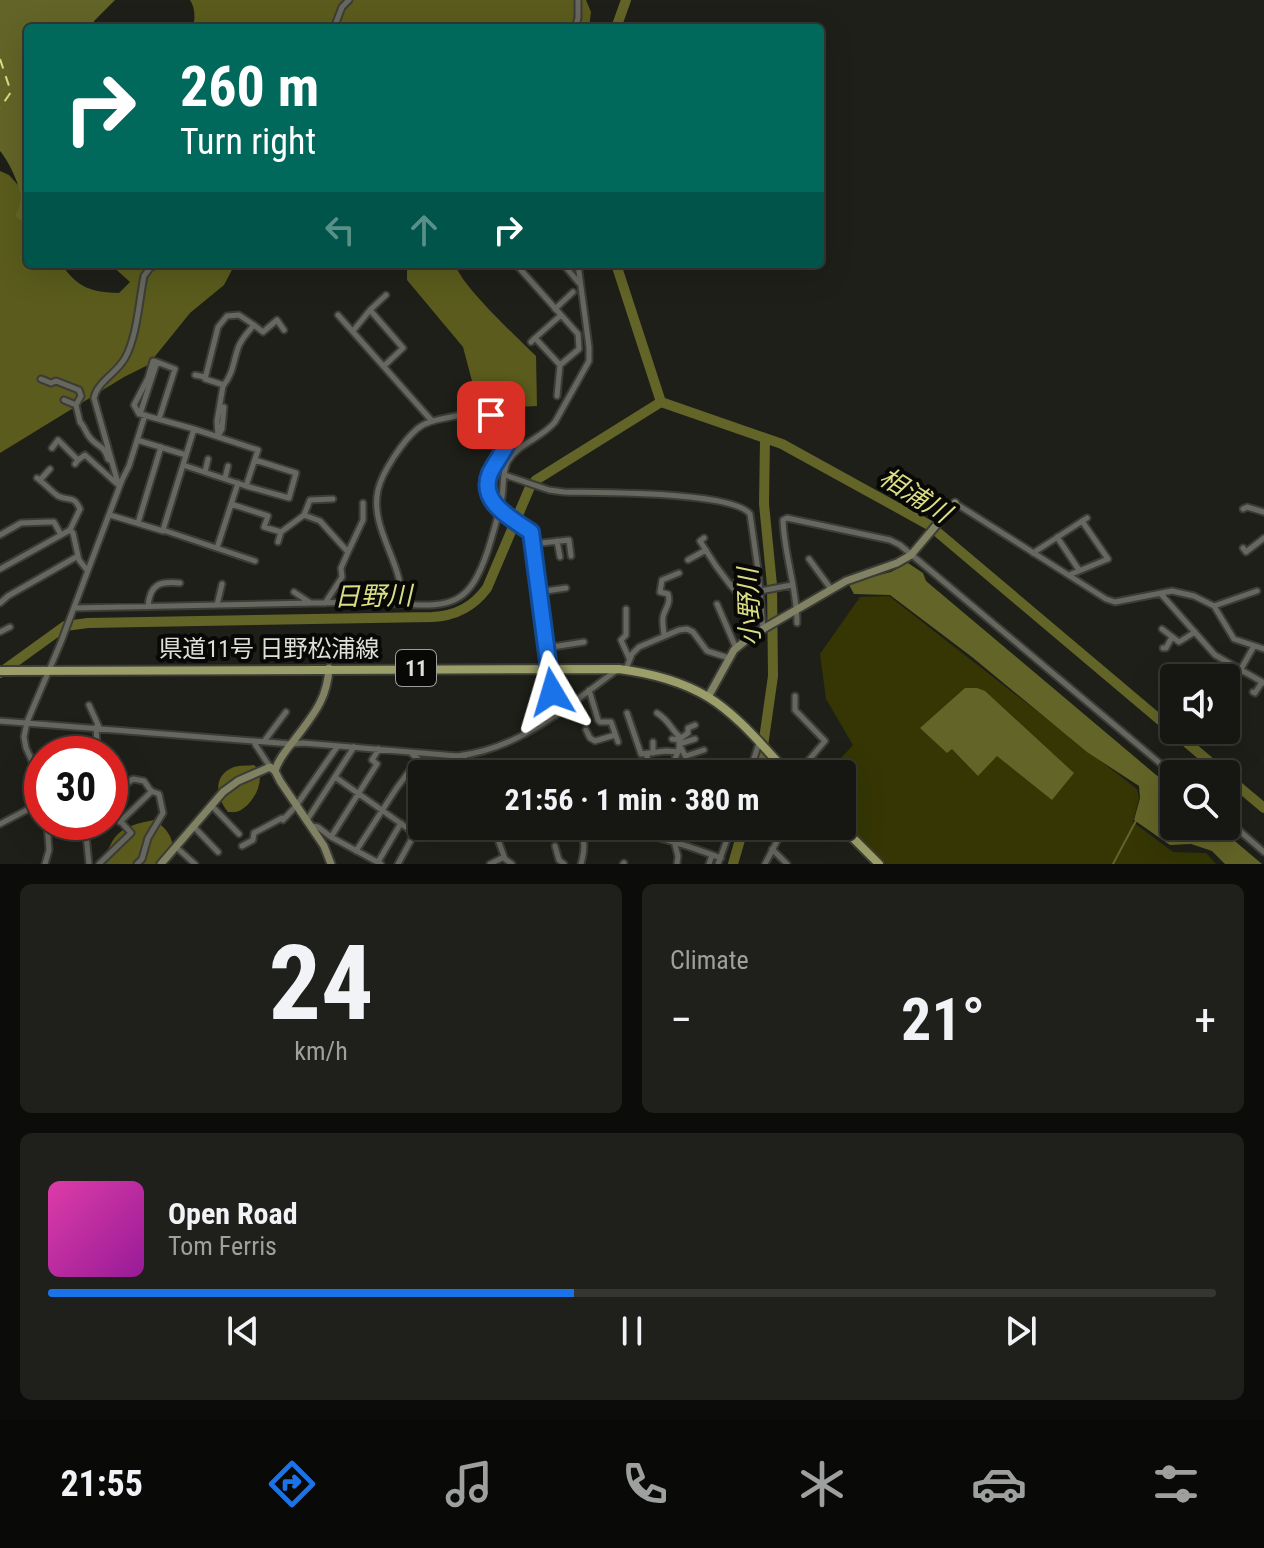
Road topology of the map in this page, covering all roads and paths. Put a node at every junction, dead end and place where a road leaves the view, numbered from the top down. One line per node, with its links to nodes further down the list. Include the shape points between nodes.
1 (349, 0): 3 (street)
2 (578, 0): 4 (street)
3 (336, 24)
4 (576, 24)
5 (150, 268): 42 (street, via 123,363 94,398)
6 (566, 268): 9 (street)
7 (578, 268): 9 (street)
8 (521, 270): 12 (street)
9 (580, 284): 47 (street, via 589,361 555,422 516,451)
10 (573, 292): 12 (street)
11 (386, 295): 13 (street)
12 (555, 309): 15 (street)
13 (370, 310): 18 (street); 20 (street, via 403,348)
14 (338, 315): 18 (street)
15 (561, 315): 19 (street, via 578,334 579,349); 19 (street, via 533,340)
16 (254, 325): 17 (street, via 263,332 277,320); 22 (street, via 239,315 223,319); 24 (street, via 238,346)
17 (284, 330)
18 (353, 331): 20 (street)
19 (560, 365): 26 (street)
20 (384, 366): 33 (street)
21 (195, 375): 22 (street)
22 (205, 377): 24 (street)
23 (41, 379): 25 (street, via 79,390)
24 (224, 385): 35 (street)
25 (81, 396): 28 (street); 29 (street)
26 (557, 396)
27 (64, 400): 29 (street)
28 (85, 403)
29 (76, 405): 42 (street, via 90,439)
30 (224, 407): 35 (street)
31 (142, 415): 32 (street); 32 (street, via 157,362 175,369); 36 (street)
32 (159, 419): 34 (street)
33 (432, 421): 57 (street, via 474,411 491,415 499,424 507,444 489,476 489,488 491,502); 107 (street, via 405,443 377,493 376,508 399,581)
34 (194, 429): 35 (street); 39 (street)
35 (218, 437): 41 (street, via 258,450)
36 (137, 440): 37 (street); 51 (street)
37 (161, 447): 39 (street); 61 (street)
38 (52, 448): 51 (street, via 58,440 77,462 85,455)
39 (186, 455): 43 (street)
40 (208, 459): 46 (street)
41 (255, 460): 50 (street); 50 (street, via 296,473 289,498)
42 (112, 461): 51 (street)
43 (183, 465): 46 (street); 63 (street)
44 (228, 466): 48 (street)
45 (50, 469): 62 (street, via 38,479 62,498 75,500 80,509)
46 (205, 472): 48 (street)
47 (505, 475): 57 (street); 86 (street, via 564,492 671,495 739,506 750,514)
48 (225, 478): 49 (street)
49 (238, 483): 50 (street); 54 (street)
50 (246, 486)
51 (119, 487): 59 (street)
52 (333, 499): 60 (street, via 310,500)
53 (363, 503): 76 (street, via 363,520)
54 (231, 504): 64 (street, via 268,516 264,527); 73 (street)
55 (953, 505): 77 (street); 78 (street)
56 (1243, 509): 58 (street)
57 (502, 512): 72 (street, via 531,532); 107 (street, via 468,592 437,605)
58 (1264, 512)
59 (110, 515): 61 (street); 88 (street)
60 (304, 515): 64 (street); 76 (street, via 320,521)
61 (138, 523): 63 (street)
62 (70, 530): 66 (street); 79 (street)
63 (163, 530): 73 (street)
64 (281, 532): 71 (street)
65 (0, 535): 66 (street, via 21,523 49,522)
66 (61, 535): 85 (street)
67 (1057, 537): 77 (street); 87 (street); 87 (street, via 1084,519 1109,558)
68 (704, 538): 75 (street, via 700,541)
69 (1264, 538): 74 (street, via 1246,552)
70 (557, 541): 72 (street); 80 (street, via 570,541); 81 (street)
71 (278, 542)
72 (532, 544): 101 (street)
73 (217, 548): 84 (street)
74 (1243, 548)
75 (706, 550): 83 (street); 94 (street)
76 (348, 552): 106 (street, via 342,577)
77 (1033, 553): 90 (street)
78 (912, 554): 93 (street, via 890,540 787,518 783,530); 96 (street); 187 (street)
79 (78, 556): 88 (street); 104 (street)
80 (571, 556)
81 (560, 557)
82 (809, 559): 96 (street)
83 (688, 560)
84 (255, 561)
85 (0, 569)
86 (758, 570): 94 (street); 97 (street)
87 (1079, 570): 90 (street)
88 (87, 571): 113 (street)
89 (679, 573): 123 (street, via 662,580 660,592 670,601 663,616)
90 (1069, 575): 102 (street, via 1115,602)
91 (177, 581): 110 (street, via 160,582)
92 (223, 584): 109 (street)
93 (792, 585): 97 (street); 114 (street)
94 (731, 586): 103 (street, via 748,604)
95 (566, 588): 101 (street)
96 (831, 589): 114 (street)
97 (760, 590): 103 (street)
98 (1257, 591): 111 (street)
99 (0, 592): 104 (street)
100 (294, 592): 105 (street)
101 (539, 592): 129 (street)
102 (1160, 593): 111 (street, via 1194,596); 122 (street)
103 (760, 599): 119 (street)
104 (2, 601)
105 (310, 603): 106 (street); 109 (street)
106 (325, 603): 107 (street)
107 (400, 604)
108 (717, 604): 130 (street)
109 (217, 605): 110 (street)
110 (148, 606): 113 (street)
111 (1214, 606): 128 (street, via 1234,639)
112 (626, 609): 116 (street)
113 (73, 611): 138 (street)
114 (795, 611): 117 (street); 119 (street)
115 (615, 619): 116 (street)
116 (626, 619): 124 (street)
117 (797, 623)
118 (10, 627): 121 (street)
119 (765, 628): 130 (street)
120 (1162, 629): 125 (street)
121 (0, 632)
122 (1195, 632): 125 (street, via 1179,642); 139 (street, via 1215,655)
123 (664, 636): 133 (street, via 687,629 707,651); 134 (street, via 639,647)
124 (624, 637): 126 (street); 134 (street)
125 (1172, 637): 131 (street)
126 (615, 639)
127 (584, 642): 129 (street)
128 (1254, 646): 132 (street); 139 (street)
129 (546, 648): 136 (street)
130 (736, 648): 133 (street)
131 (1163, 648)
132 (1264, 649)
133 (729, 658): 146 (street)
134 (630, 659): 137 (street)
135 (329, 668): 136 (main road, 県道11号 日野松浦線 / 11); 138 (main road, 県道11号 日野松浦線 / 11); 168 (street, via 324,697)
136 (548, 668): 137 (main road, 県道11号 日野松浦線 / 11); 151 (street)
137 (623, 669): 143 (street); 146 (main road, 県道11号 日野松浦線 / 11, via 667,679)
138 (50, 670): 140 (main road, 11); 153 (street)
139 (1242, 670): 141 (street); 142 (street)
140 (0, 671)
141 (1240, 673)
142 (1263, 682): 144 (street)
143 (589, 690): 151 (street); 157 (street, via 598,720 611,722)
144 (1255, 693)
145 (795, 696): 186 (street, via 795,710 825,741)
146 (708, 697): 167 (main road, 県道11号 日野松浦線 / 11)
147 (89, 705): 155 (street)
148 (286, 712): 163 (street)
149 (627, 713): 175 (street, via 641,754)
150 (657, 713): 164 (street)
151 (555, 716): 176 (street, via 523,737)
152 (0, 721): 153 (street)
153 (27, 722): 155 (street); 158 (street)
154 (695, 725): 164 (street)
155 (97, 727): 159 (street); 162 (street)
156 (586, 730): 157 (street, via 595,741)
157 (615, 735): 165 (street)
158 (24, 736)
159 (97, 736)
160 (672, 739): 164 (street)
161 (695, 739): 164 (street)
162 (252, 740): 163 (street); 188 (street)
163 (265, 741): 168 (street)
164 (680, 741): 174 (street); 177 (street)
165 (618, 742)
166 (653, 742): 175 (street)
167 (759, 743): 184 (street); 185 (main road, 県道11号 日野松浦線 / 11)
168 (291, 744): 169 (street); 188 (street)
169 (337, 746): 170 (street); 194 (street)
170 (354, 747): 171 (street); 189 (street)
171 (379, 749): 173 (street); 192 (street, via 372,760 377,764)
172 (704, 750): 177 (street)
173 (410, 752): 176 (street); 178 (street)
174 (678, 752): 175 (street); 182 (street)
175 (650, 753): 181 (street)
176 (461, 756): 179 (street); 180 (street)
177 (686, 756): 183 (street)
178 (418, 759): 195 (street)
179 (458, 760)
180 (463, 760)
181 (647, 760)
182 (674, 760)
183 (688, 760)
184 (754, 760)
185 (775, 760)
186 (809, 760)
187 (1160, 763)
188 (272, 769): 193 (street, via 238,781); 194 (street)
189 (335, 777): 192 (street); 200 (street)
190 (128, 782): 191 (street, via 144,781)
191 (152, 791): 198 (street); 233 (street, via 159,794 163,813)
192 (358, 793): 195 (street); 207 (street)
193 (212, 806): 203 (street); 206 (street)
194 (296, 806): 197 (street); 200 (street)
195 (382, 810): 201 (street); 223 (street)
196 (24, 811): 202 (street)
197 (290, 813): 199 (street); 219 (street)
198 (128, 814)
199 (283, 820)
200 (309, 823): 207 (street); 236 (street)
201 (401, 823): 204 (street); 229 (street)
202 (0, 824)
203 (194, 827): 221 (street); 224 (street)
204 (408, 828)
205 (1240, 831): 225 (street)
206 (239, 834)
207 (331, 837): 223 (street)
208 (48, 840): 230 (street)
209 (87, 840): 231 (street)
210 (124, 840): 232 (street)
211 (411, 840): 237 (street)
212 (498, 840): 227 (street)
213 (584, 840): 241 (street)
214 (668, 840): 218 (street)
215 (727, 840): 228 (street)
216 (777, 840): 222 (street)
217 (855, 840): 246 (main road)
218 (676, 842): 226 (street); 242 (street)
219 (242, 846)
220 (555, 846): 240 (street)
221 (176, 847): 234 (street); 235 (street)
222 (772, 849): 244 (street); 245 (street)
223 (356, 851): 229 (street)
224 (218, 852)
225 (1264, 852)
226 (712, 855): 228 (street); 243 (street)
227 (504, 857): 238 (street); 239 (street)
228 (720, 861)
229 (380, 863)
230 (45, 864)
231 (89, 864)
232 (99, 864)
233 (137, 864)
234 (161, 864)
235 (195, 864)
236 (331, 864)
237 (398, 864)
238 (490, 864)
239 (512, 864)
240 (564, 864)
241 (581, 864)
242 (677, 864)
243 (709, 864)
244 (765, 864)
245 (787, 864)
246 (879, 864)

